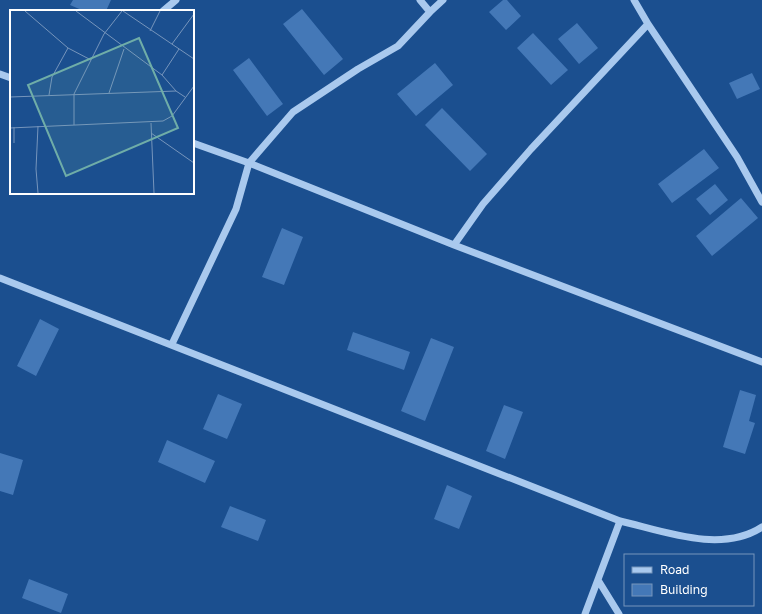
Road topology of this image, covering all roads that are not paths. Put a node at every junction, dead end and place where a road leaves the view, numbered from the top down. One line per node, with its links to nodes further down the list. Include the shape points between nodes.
1 (176, 0): 5 (street)
2 (420, 0): 6 (street)
3 (443, 0): 6 (street)
4 (634, 0): 7 (street)
5 (164, 10)
6 (430, 12): 11 (street, via 398,46 358,68 293,112)
7 (648, 24): 12 (street, via 737,157); 13 (street, via 531,149 483,204)
8 (0, 74): 9 (street)
9 (10, 78)
10 (194, 143): 11 (street)
11 (249, 163): 13 (street); 15 (street, via 236,209)
12 (762, 202)
13 (454, 245): 16 (street)
14 (0, 278): 15 (street)
15 (172, 344): 17 (street)
16 (762, 362)
17 (620, 521): 18 (street, via 692,538 729,540); 19 (street)
18 (762, 527)
19 (598, 580): 20 (street); 21 (street)
20 (585, 614)
21 (619, 614)

